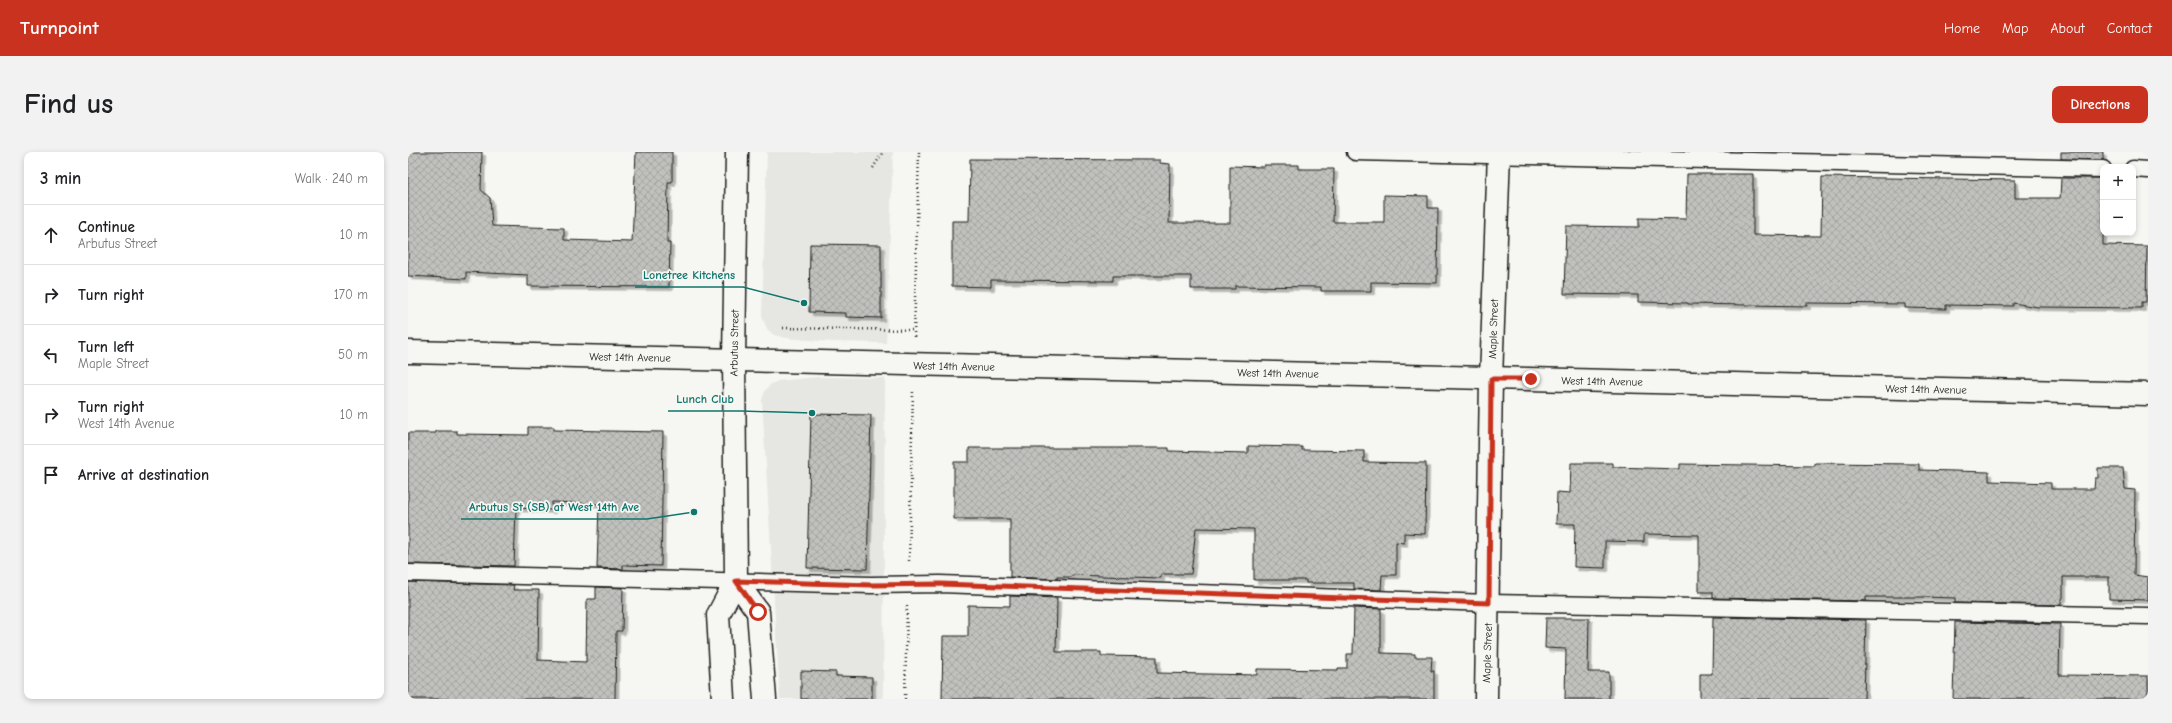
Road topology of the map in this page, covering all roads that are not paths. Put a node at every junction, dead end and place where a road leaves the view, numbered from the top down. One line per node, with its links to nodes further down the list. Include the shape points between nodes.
1 (737, 152): 8 (street, Arbutus Street)
2 (1355, 152): 3 (lane)
3 (1499, 154): 4 (lane); 9 (street, Maple Street)
4 (2100, 169)
5 (2136, 169): 6 (lane)
6 (2148, 170)
7 (408, 352): 8 (street, West 14th Avenue)
8 (734, 360): 9 (street, West 14th Avenue); 12 (street, Arbutus Street)
9 (1491, 379): 10 (street, West 14th Avenue); 13 (street, Maple Street)
10 (2148, 394)
11 (408, 573): 12 (lane)
12 (736, 581): 13 (lane, via 871,585 940,584); 15 (street, Arbutus Street, via 718,615); 16 (street, via 758,612)
13 (1489, 603): 14 (lane); 17 (street, Maple Street)
14 (2148, 616)
15 (723, 699)
16 (765, 699)
17 (1486, 699)

